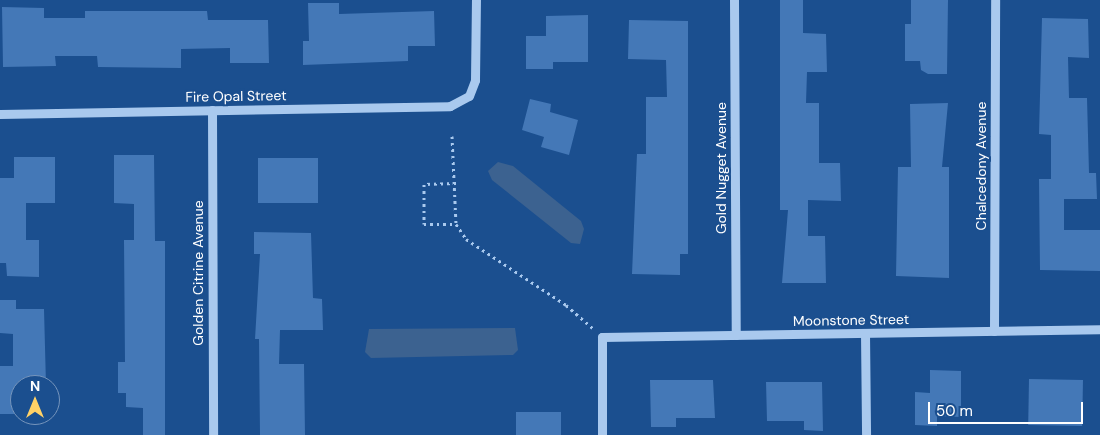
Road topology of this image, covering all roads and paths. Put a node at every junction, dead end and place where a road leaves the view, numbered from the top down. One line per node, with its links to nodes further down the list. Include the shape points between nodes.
1 (476, 0): 4 (street, Fire Opal Street, via 475,80 469,96 450,106)
2 (734, 0): 12 (street, Gold Nugget Avenue)
3 (995, 0): 10 (street, Chalcedony Avenue)
4 (212, 110): 5 (street, Fire Opal Street); 14 (street, Golden Citrine Avenue)
5 (0, 114)
6 (452, 136): 7 (path)
7 (456, 183): 8 (path); 8 (path, via 424,184 424,224)
8 (456, 224): 13 (path, via 466,239 566,305)
9 (1100, 330): 10 (street, Moonstone Street)
10 (994, 331): 11 (street, Moonstone Street)
11 (865, 333): 12 (street, Moonstone Street); 16 (street)
12 (736, 335): 13 (street, Moonstone Street)
13 (602, 337): 15 (street)
14 (213, 435)
15 (602, 435)
16 (866, 435)

